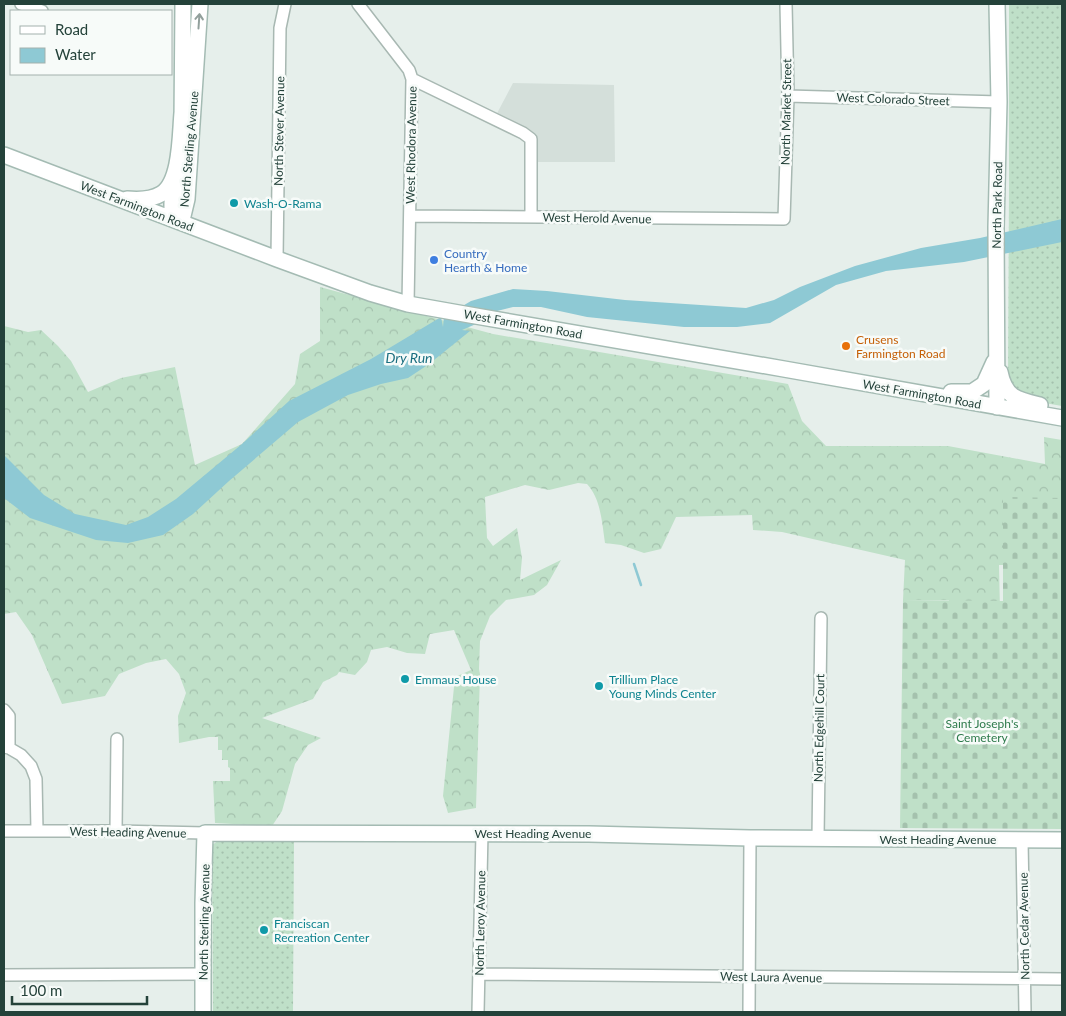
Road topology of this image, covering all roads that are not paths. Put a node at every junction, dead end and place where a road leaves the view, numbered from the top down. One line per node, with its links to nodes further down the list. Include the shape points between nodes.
1 (183, 4): 7 (main road, North Sterling Avenue)
2 (200, 4): 7 (main road, North Sterling Avenue, one-way to 2)
3 (285, 4): 18 (street, North Stever Avenue, via 280,28)
4 (358, 4): 8 (street, West Rhodora Avenue, via 409,70)
5 (786, 4): 9 (street, North Market Street)
6 (997, 4): 10 (main road, North Park Road)
7 (183, 56): 11 (main road, North Sterling Avenue); 16 (main road, North Sterling Avenue, via 187,199 183,216)
8 (412, 79): 14 (street, West Rhodora Avenue); 15 (street, via 531,139)
9 (788, 96): 10 (street, West Colorado Street); 17 (street, North Market Street)
10 (999, 102): 20 (main road, North Park Road)
11 (183, 111): 13 (main road, via 175,174 164,192 144,200); 16 (main road, North Sterling Avenue, via 180,174 172,203)
12 (4, 155): 13 (main road, West Farmington Road)
13 (101, 193): 16 (main road, West Farmington Road)
14 (410, 216): 15 (street, West Herold Avenue); 19 (street, West Rhodora Avenue)
15 (531, 217): 17 (street, West Herold Avenue)
16 (172, 219): 18 (main road, West Farmington Road)
17 (784, 220)
18 (277, 259): 19 (main road, West Farmington Road)
19 (408, 304): 21 (main road, West Farmington Road)
20 (996, 356): 21 (main road, via 984,384 972,392); 22 (main road, North Park Road); 23 (main road, via 1001,380 1010,394 1019,400)
21 (911, 392): 22 (main road, West Farmington Road)
22 (997, 407): 24 (main road, West Farmington Road)
23 (1062, 409)
24 (1062, 418)
25 (821, 618): 35 (street, North Edgehill Court)
26 (4, 710): 28 (street, via 9,716)
27 (117, 739): 31 (street)
28 (7, 747): 30 (street, via 31,766 36,780)
29 (4, 831): 30 (street, West Heading Avenue)
30 (37, 831): 31 (street, West Heading Avenue)
31 (116, 831): 32 (street, West Heading Avenue)
32 (205, 833): 33 (main road, West Heading Avenue); 38 (main road, North Sterling Avenue)
33 (482, 833): 34 (main road, West Heading Avenue); 39 (street, North Leroy Avenue)
34 (750, 838): 35 (main road, West Heading Avenue); 41 (street)
35 (818, 838): 36 (main road, West Heading Avenue)
36 (1022, 840): 37 (main road, West Heading Avenue); 42 (street, North Cedar Avenue)
37 (1062, 840)
38 (203, 974): 40 (street); 44 (main road, North Sterling Avenue)
39 (479, 974): 41 (street, West Laura Avenue); 45 (street, North Leroy Avenue)
40 (4, 975)
41 (748, 977): 42 (street, West Laura Avenue); 46 (street)
42 (1025, 979): 43 (street, West Laura Avenue); 47 (street, North Cedar Avenue)
43 (1062, 979)
44 (203, 1012)
45 (478, 1012)
46 (749, 1012)
47 (1025, 1012)

